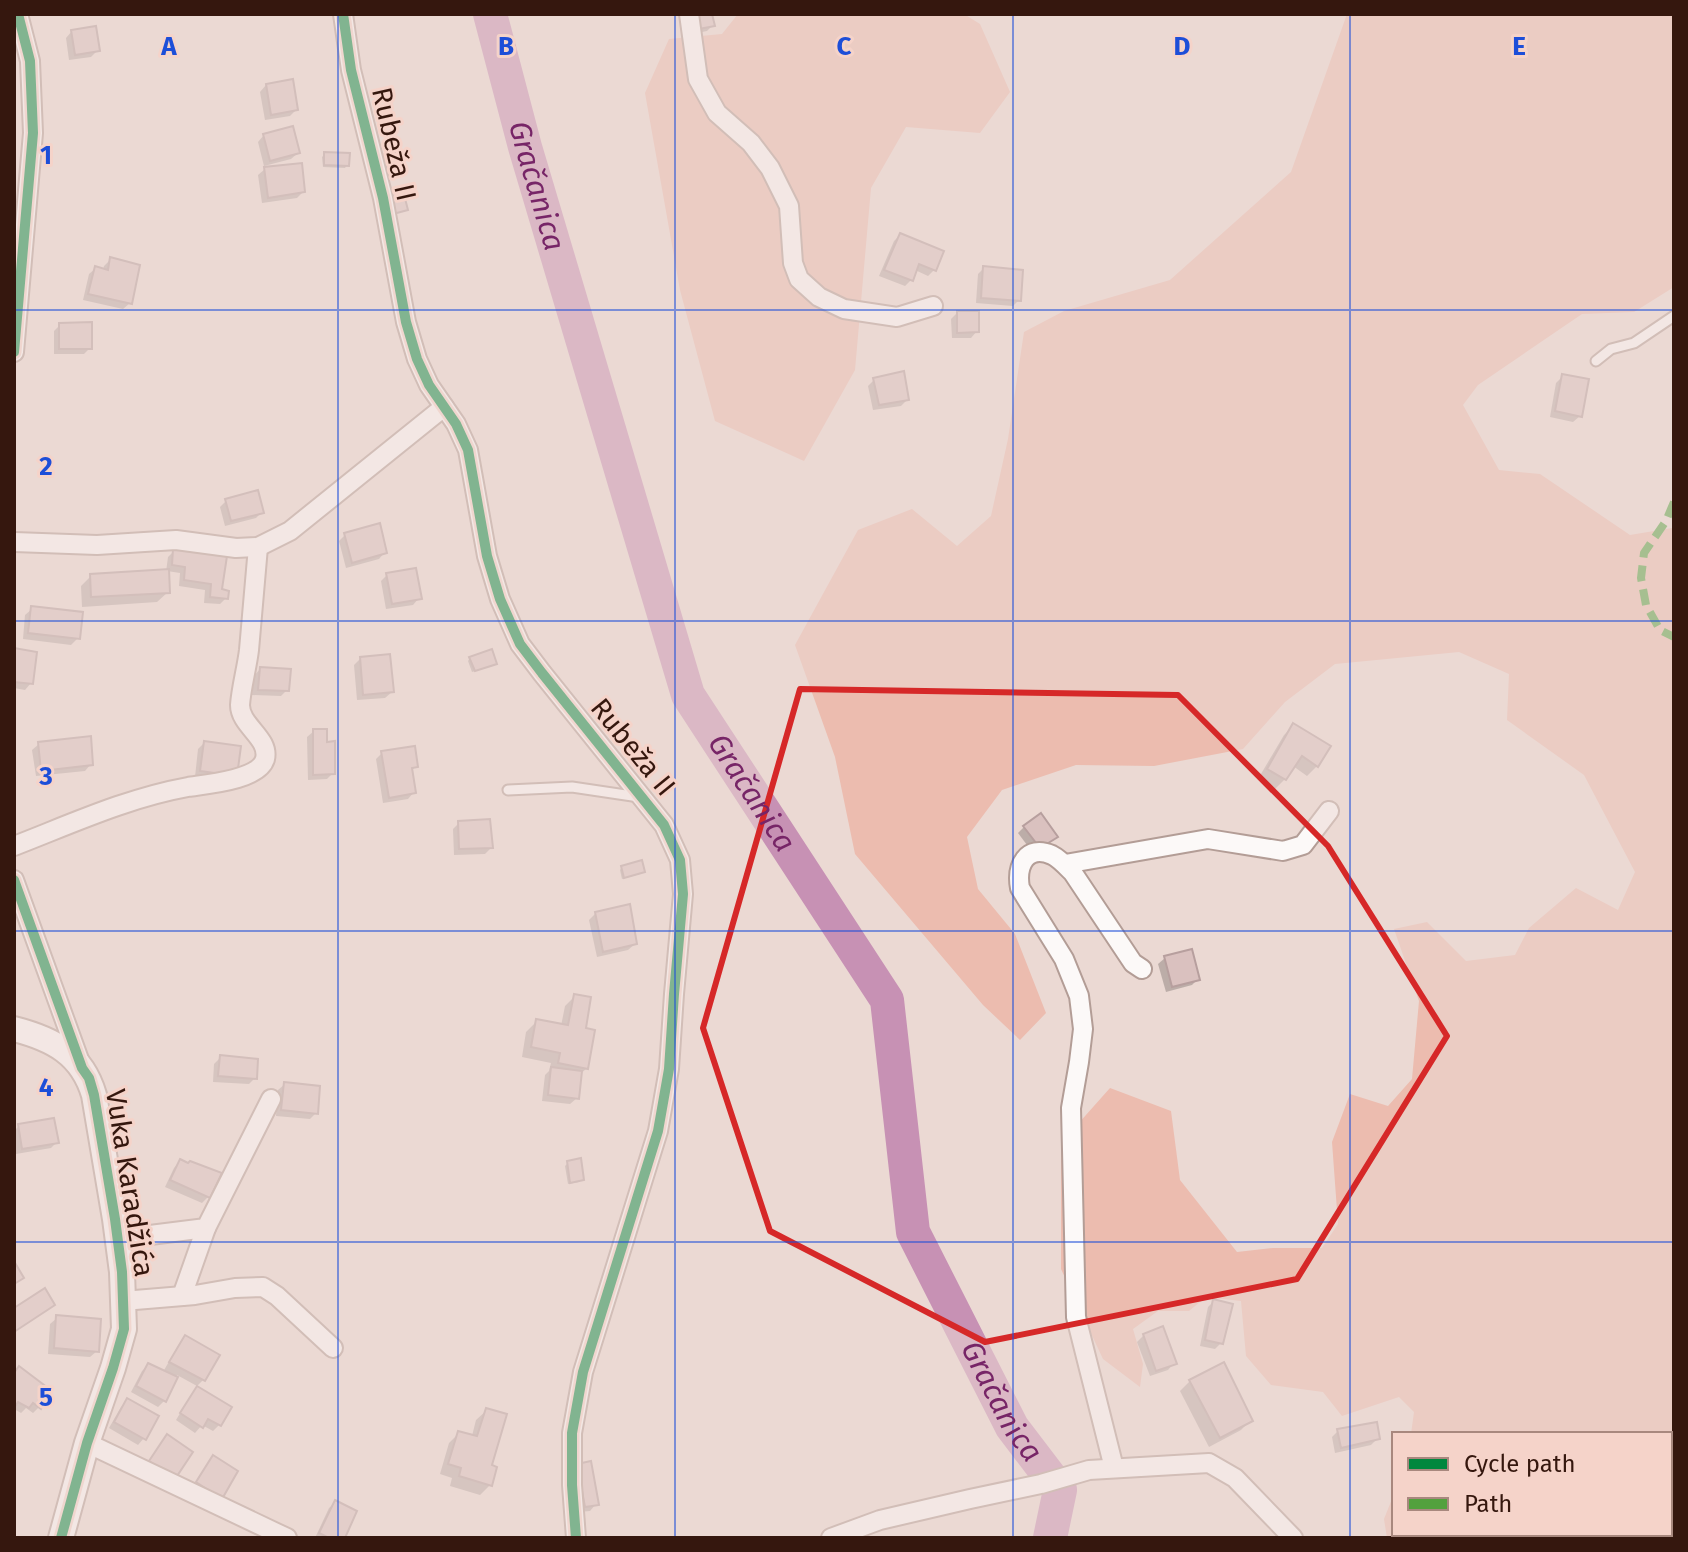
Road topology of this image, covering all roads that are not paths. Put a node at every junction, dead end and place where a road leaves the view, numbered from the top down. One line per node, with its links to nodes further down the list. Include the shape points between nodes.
1 (18, 14): 6 (street, via 30,61 33,133)
2 (343, 14): 8 (street, Rubeža II, via 406,322 417,359)
3 (689, 14): 4 (street, via 698,79 717,113 770,168 789,206 799,279 844,309 897,317)
4 (933, 306)
5 (1674, 316): 7 (lane)
6 (14, 352)
7 (1596, 361)
8 (444, 407): 10 (street, via 290,531); 12 (street, Rubeža II, via 468,450 487,556 520,644)
9 (14, 542): 10 (street, via 97,545 176,540)
10 (258, 547): 14 (street, via 240,707 262,742 264,763 235,779 157,793)
11 (508, 790): 12 (lane, via 572,787)
12 (643, 798): 30 (street, Rubeža II, via 664,825 680,860 683,894 669,1069 658,1131 583,1372 572,1433)
13 (1329, 811): 15 (street, via 1303,845 1283,851 1208,839)
14 (14, 846)
15 (1065, 864): 17 (street); 27 (street, via 1051,855 1028,855 1018,876 1079,996 1083,1029 1071,1108 1076,1317)
16 (14, 880): 19 (street)
17 (1142, 969)
18 (14, 1029): 19 (street, via 51,1041)
19 (82, 1068): 22 (street, Vuka Karadžića, via 94,1095)
20 (271, 1099): 21 (street)
21 (206, 1228): 22 (street); 23 (street)
22 (118, 1239): 24 (street, Vuka Karadžića)
23 (182, 1296): 24 (street); 25 (street, via 263,1287)
24 (123, 1301): 26 (street, Vuka Karadžića, via 124,1329)
25 (333, 1348)
26 (87, 1443): 28 (street, Vuka Karadžića); 29 (street)
27 (1114, 1468): 31 (street, via 880,1520); 32 (street, via 1209,1463 1235,1478)
28 (61, 1538)
29 (287, 1538)
30 (576, 1538)
31 (831, 1538)
32 (1293, 1538)

